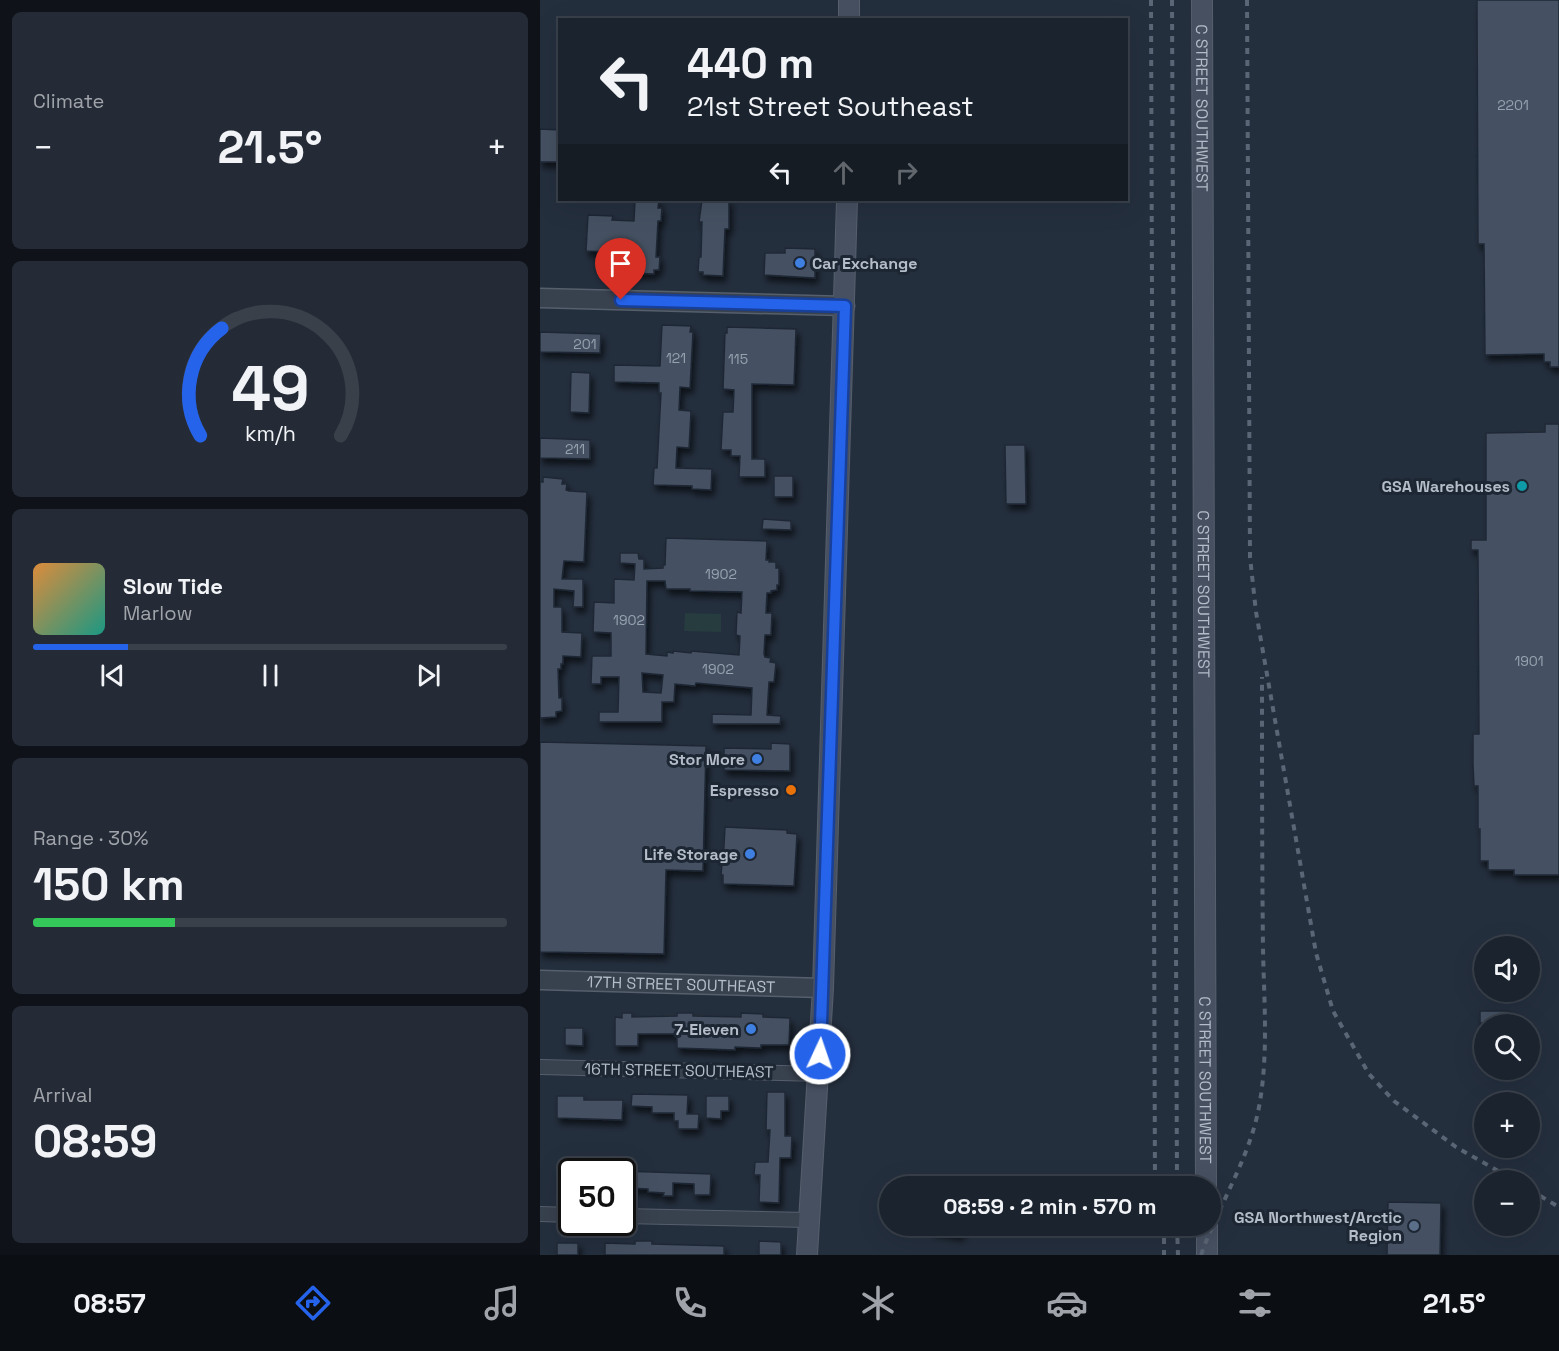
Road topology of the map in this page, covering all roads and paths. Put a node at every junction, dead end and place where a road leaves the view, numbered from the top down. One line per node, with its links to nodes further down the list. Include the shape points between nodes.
1 (849, 0): 3 (main road)
2 (1202, 0): 11 (main road, C STREET SOUTHWEST)
3 (849, 18)
4 (847, 201): 6 (main road)
5 (540, 297): 6 (street)
6 (845, 306): 8 (main road)
7 (540, 980): 8 (street, 17TH STREET SOUTHEAST)
8 (823, 988): 10 (main road)
9 (540, 1067): 10 (street, 16TH STREET SOUTHEAST)
10 (819, 1074): 15 (main road)
11 (1206, 1176)
12 (540, 1214): 13 (street)
13 (558, 1215)
14 (636, 1216): 15 (street)
15 (808, 1220): 17 (main road)
16 (1207, 1236): 18 (main road)
17 (807, 1255)
18 (1207, 1255)

